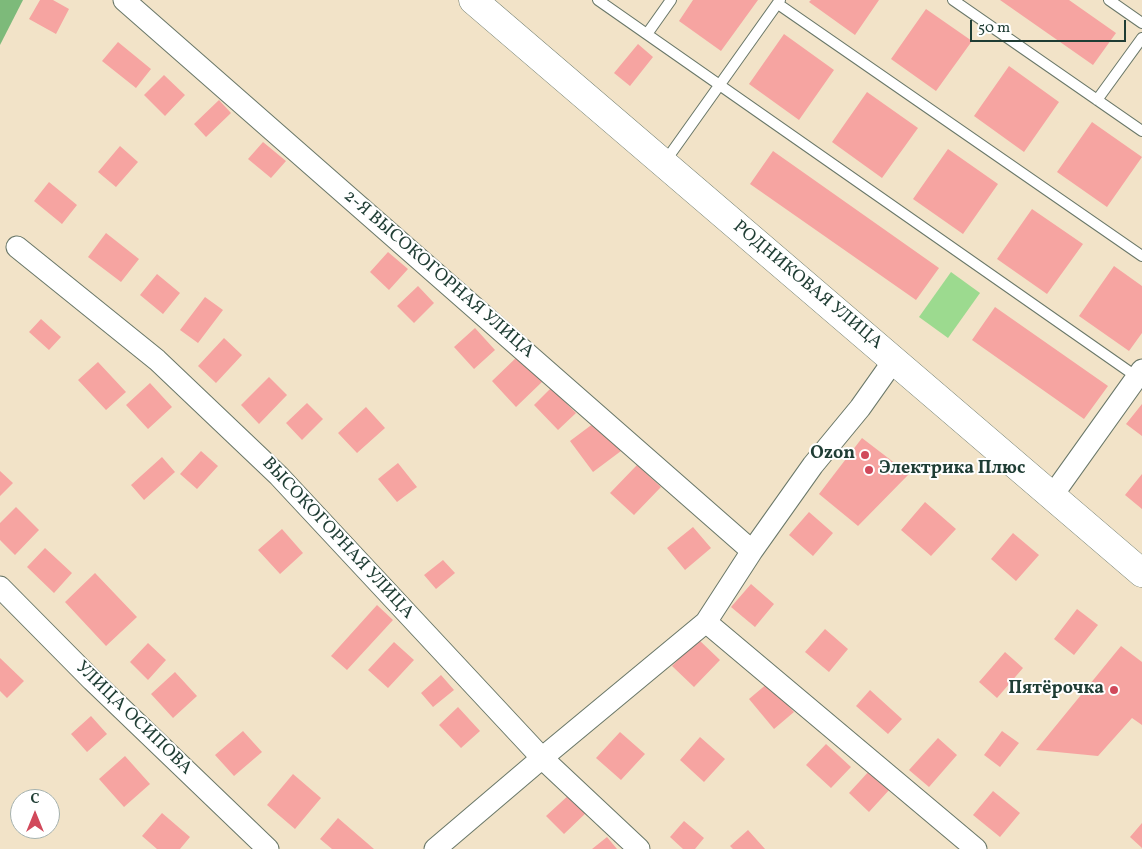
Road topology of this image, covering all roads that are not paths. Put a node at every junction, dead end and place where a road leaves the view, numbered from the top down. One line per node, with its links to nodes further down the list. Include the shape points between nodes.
1 (124, 0): 20 (street, 2-Я ВЫСОКОГОРНАЯ УЛИЦА)
2 (473, 0): 14 (street, РОДНИКОВАЯ УЛИЦА)
3 (598, 0): 9 (lane)
4 (671, 0): 9 (lane)
5 (953, 0): 12 (lane)
6 (1109, 0): 8 (lane)
7 (779, 2): 11 (lane); 16 (lane)
8 (1142, 23)
9 (647, 34): 11 (lane)
10 (1142, 38): 12 (lane)
11 (719, 85): 14 (lane); 18 (lane)
12 (1097, 100): 13 (lane)
13 (1142, 131)
14 (663, 163): 17 (street, РОДНИКОВАЯ УЛИЦА)
15 (17, 247): 24 (street, ВЫСОКОГОРНАЯ УЛИЦА, via 157,360 279,476)
16 (1142, 256)
17 (894, 360): 19 (street, РОДНИКОВАЯ УЛИЦА); 20 (street)
18 (1139, 374): 19 (street)
19 (1052, 496): 21 (street, РОДНИКОВАЯ УЛИЦА)
20 (752, 551): 23 (street)
21 (1142, 573)
22 (0, 587): 25 (street, УЛИЦА ОСИПОВА)
23 (706, 622): 24 (street); 28 (street)
24 (542, 758): 26 (street); 27 (street, ВЫСОКОГОРНАЯ УЛИЦА)
25 (268, 849)
26 (435, 849)
27 (639, 849)
28 (976, 849)

